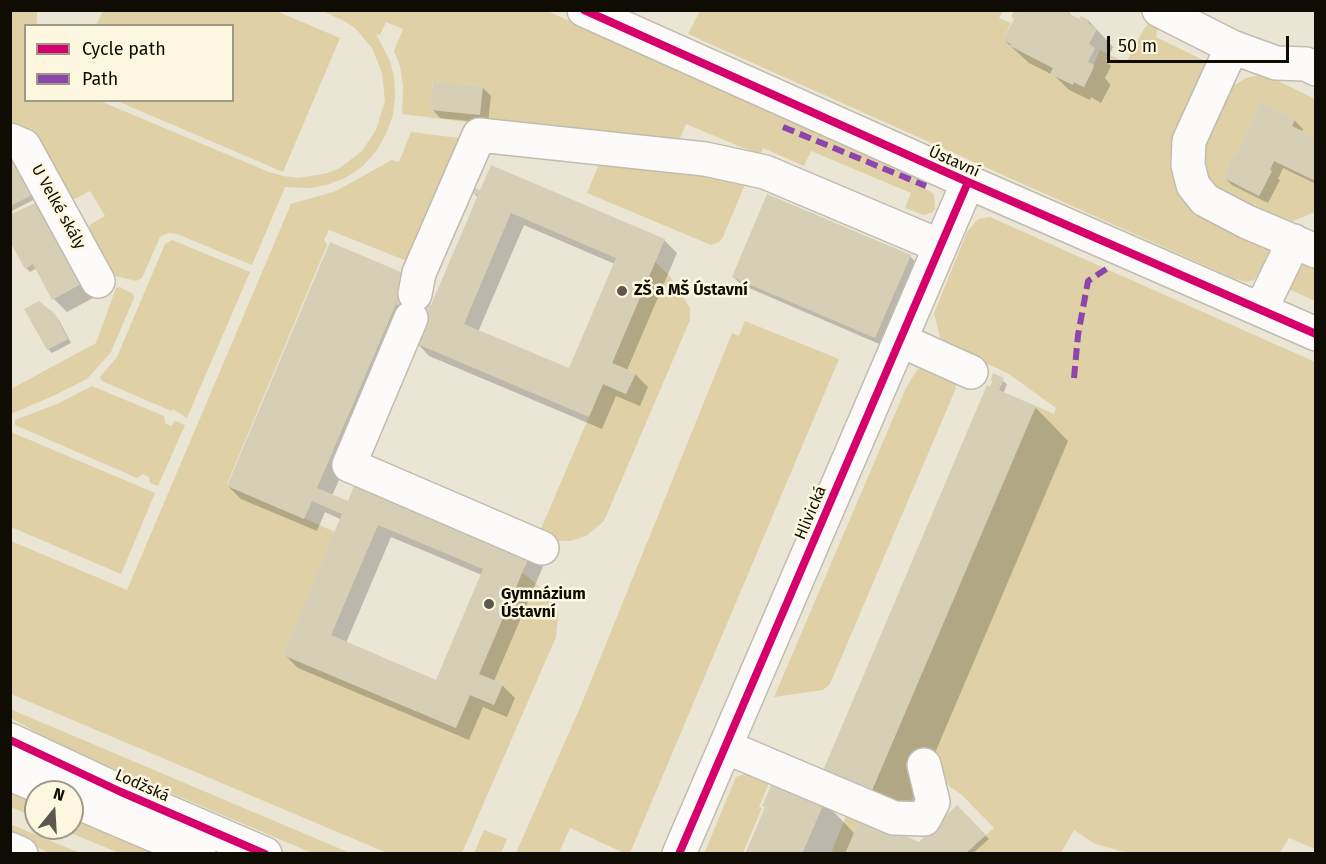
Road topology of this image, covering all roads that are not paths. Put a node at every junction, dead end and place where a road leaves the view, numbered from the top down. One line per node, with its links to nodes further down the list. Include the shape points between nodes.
1 (584, 10): 6 (street, Ústavní)
2 (1159, 10): 3 (street)
3 (1232, 47): 4 (street, via 1276,63); 8 (street, via 1189,141 1188,165 1193,185 1206,200)
4 (1312, 64)
5 (10, 140): 9 (street, U Velké skály, via 24,146)
6 (968, 182): 7 (street, Hlivická); 10 (street, Ústavní)
7 (940, 246): 12 (street, Hlivická); 14 (street, via 765,172 705,159 479,135 419,273 413,306 349,465)
8 (1305, 246): 10 (street)
9 (98, 281)
10 (1261, 309): 11 (street, Ústavní)
11 (1316, 334)
12 (900, 340): 13 (street); 16 (street, Hlivická)
13 (971, 372)
14 (542, 548)
15 (10, 740): 24 (street, Lodžská)
16 (726, 747): 17 (street, via 894,819 924,819 933,802); 25 (street, Hlivická)
17 (924, 765)
18 (10, 774): 19 (street)
19 (24, 780)
20 (84, 805): 23 (street)
21 (10, 849): 22 (street)
22 (21, 854)
23 (199, 854)
24 (265, 854)
25 (680, 854)

